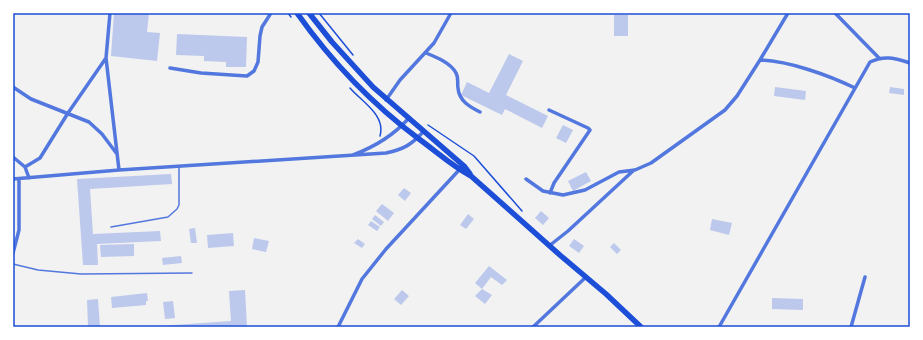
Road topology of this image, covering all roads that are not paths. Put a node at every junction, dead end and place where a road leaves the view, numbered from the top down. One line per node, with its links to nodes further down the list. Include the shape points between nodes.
1 (110, 13): 9 (street)
2 (271, 13): 13 (street, via 262,27 258,62 254,71 247,76 201,74)
3 (297, 13): 21 (highway, via 339,66)
4 (309, 13): 16 (highway, via 341,53)
5 (451, 13): 8 (street)
6 (788, 13): 11 (street)
7 (835, 13): 10 (street)
8 (426, 53): 16 (street, via 400,80); 18 (street, via 456,71 458,91 464,103)
9 (106, 58): 19 (street); 24 (street)
10 (879, 58): 12 (street, via 891,58); 15 (street, via 870,62)
11 (760, 60): 15 (street, via 776,61 832,77); 31 (street, via 725,110 651,163)
12 (910, 64)
13 (170, 68)
14 (13, 87): 19 (street, via 32,99)
15 (855, 88): 47 (street)
16 (386, 100): 20 (highway)
17 (549, 110): 36 (street, via 590,130 554,182)
18 (480, 112)
19 (68, 113): 24 (street, via 89,122); 27 (street, via 40,158)
20 (408, 119): 21 (street); 22 (highway)
21 (402, 126): 23 (highway); 26 (street, via 372,148)
22 (423, 132): 23 (street); 29 (highway)
23 (418, 138): 26 (street, via 404,149 386,154); 29 (highway)
24 (118, 155): 30 (street)
25 (13, 157): 27 (street)
26 (349, 157): 28 (street)
27 (25, 167): 32 (street)
28 (179, 167): 30 (street); 37 (lane, via 179,205 168,217)
29 (462, 168): 38 (highway); 44 (street, via 386,248 362,279)
30 (119, 170): 32 (street)
31 (635, 170): 36 (street, via 619,172 585,190 563,195); 38 (street)
32 (29, 178): 34 (street)
33 (13, 179): 34 (street)
34 (19, 179): 39 (street, via 19,230)
35 (526, 179): 36 (street)
36 (550, 193)
37 (111, 227)
38 (549, 246): 42 (highway)
39 (13, 253)
40 (13, 264): 41 (lane, via 38,270 81,274)
41 (192, 273)
42 (586, 277): 45 (street); 46 (highway)
43 (865, 277): 48 (street)
44 (338, 327)
45 (533, 327)
46 (641, 327)
47 (719, 327)
48 (851, 327)

